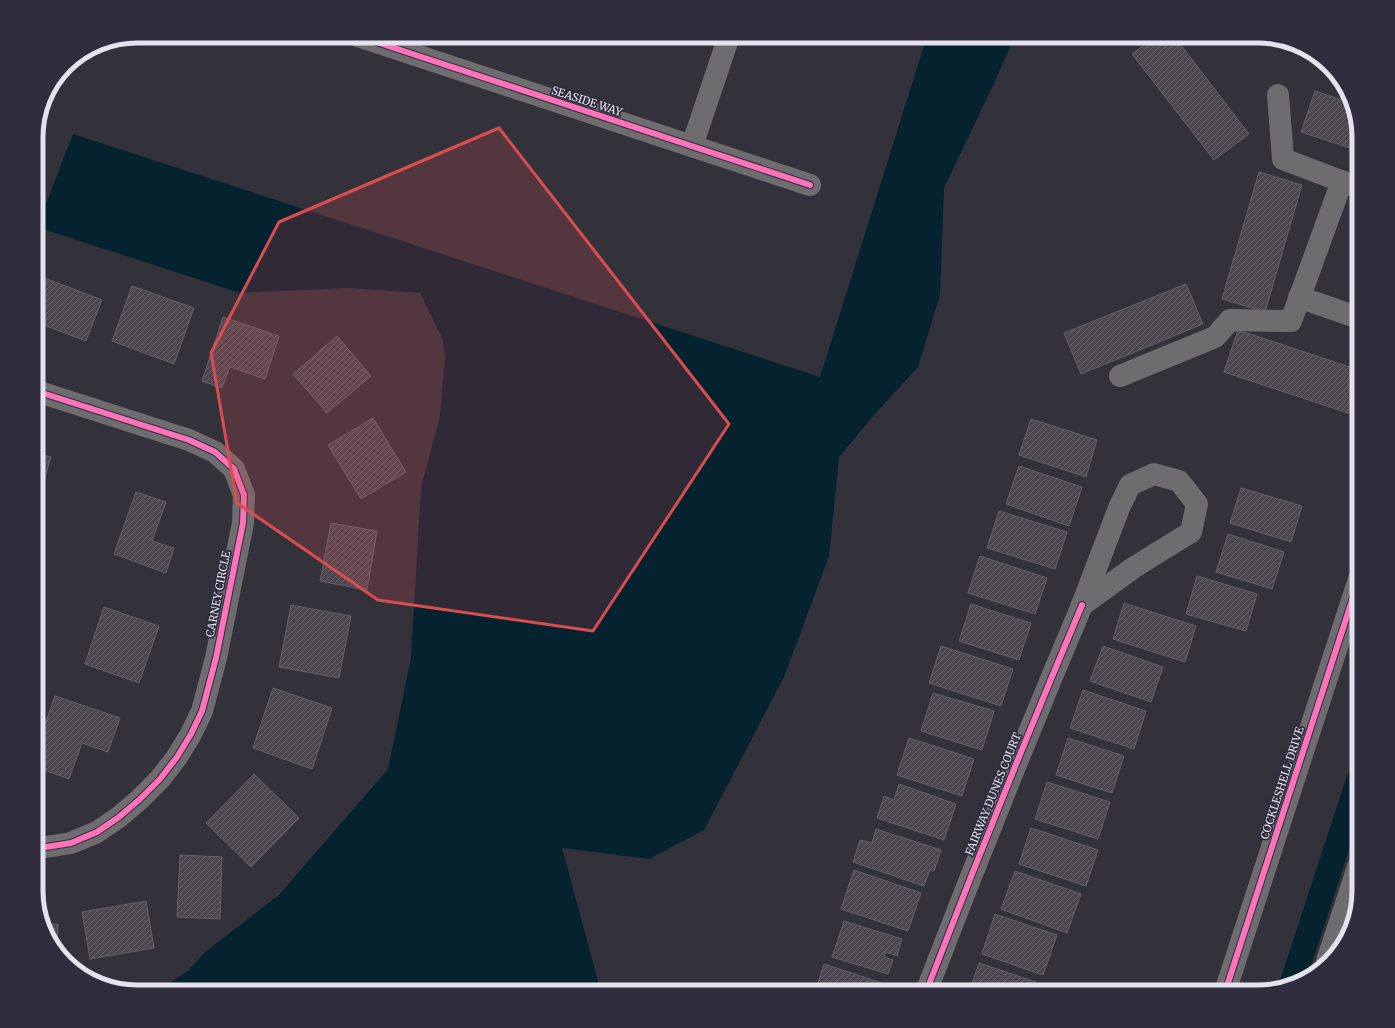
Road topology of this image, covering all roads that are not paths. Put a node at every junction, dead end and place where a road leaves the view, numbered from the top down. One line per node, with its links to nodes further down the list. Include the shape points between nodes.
1 (379, 43): 4 (street, SEASIDE WAY)
2 (727, 43): 4 (street)
3 (1278, 95): 5 (street, via 1283,159)
4 (692, 146): 6 (street, SEASIDE WAY)
5 (1350, 184): 7 (street)
6 (810, 185)
7 (1299, 296): 8 (street); 9 (street, via 1291,320 1230,320 1215,337)
8 (1352, 315)
9 (1120, 376)
10 (43, 393): 13 (street, CARNEY CIRCLE, via 189,440 215,452 234,469 244,495 243,523 216,658 202,711 191,734 160,779 119,817 97,832 71,843)
11 (1352, 601): 17 (street, COCKLESHELL DRIVE)
12 (1082, 605): 12 (street, FAIRWAY DUNES COURT, via 1130,485 1154,474 1180,481 1197,504 1191,532); 16 (street, FAIRWAY DUNES COURT, via 982,847)
13 (43, 847)
14 (1352, 885): 15 (street)
15 (1330, 951)
16 (929, 985)
17 (1227, 985)

